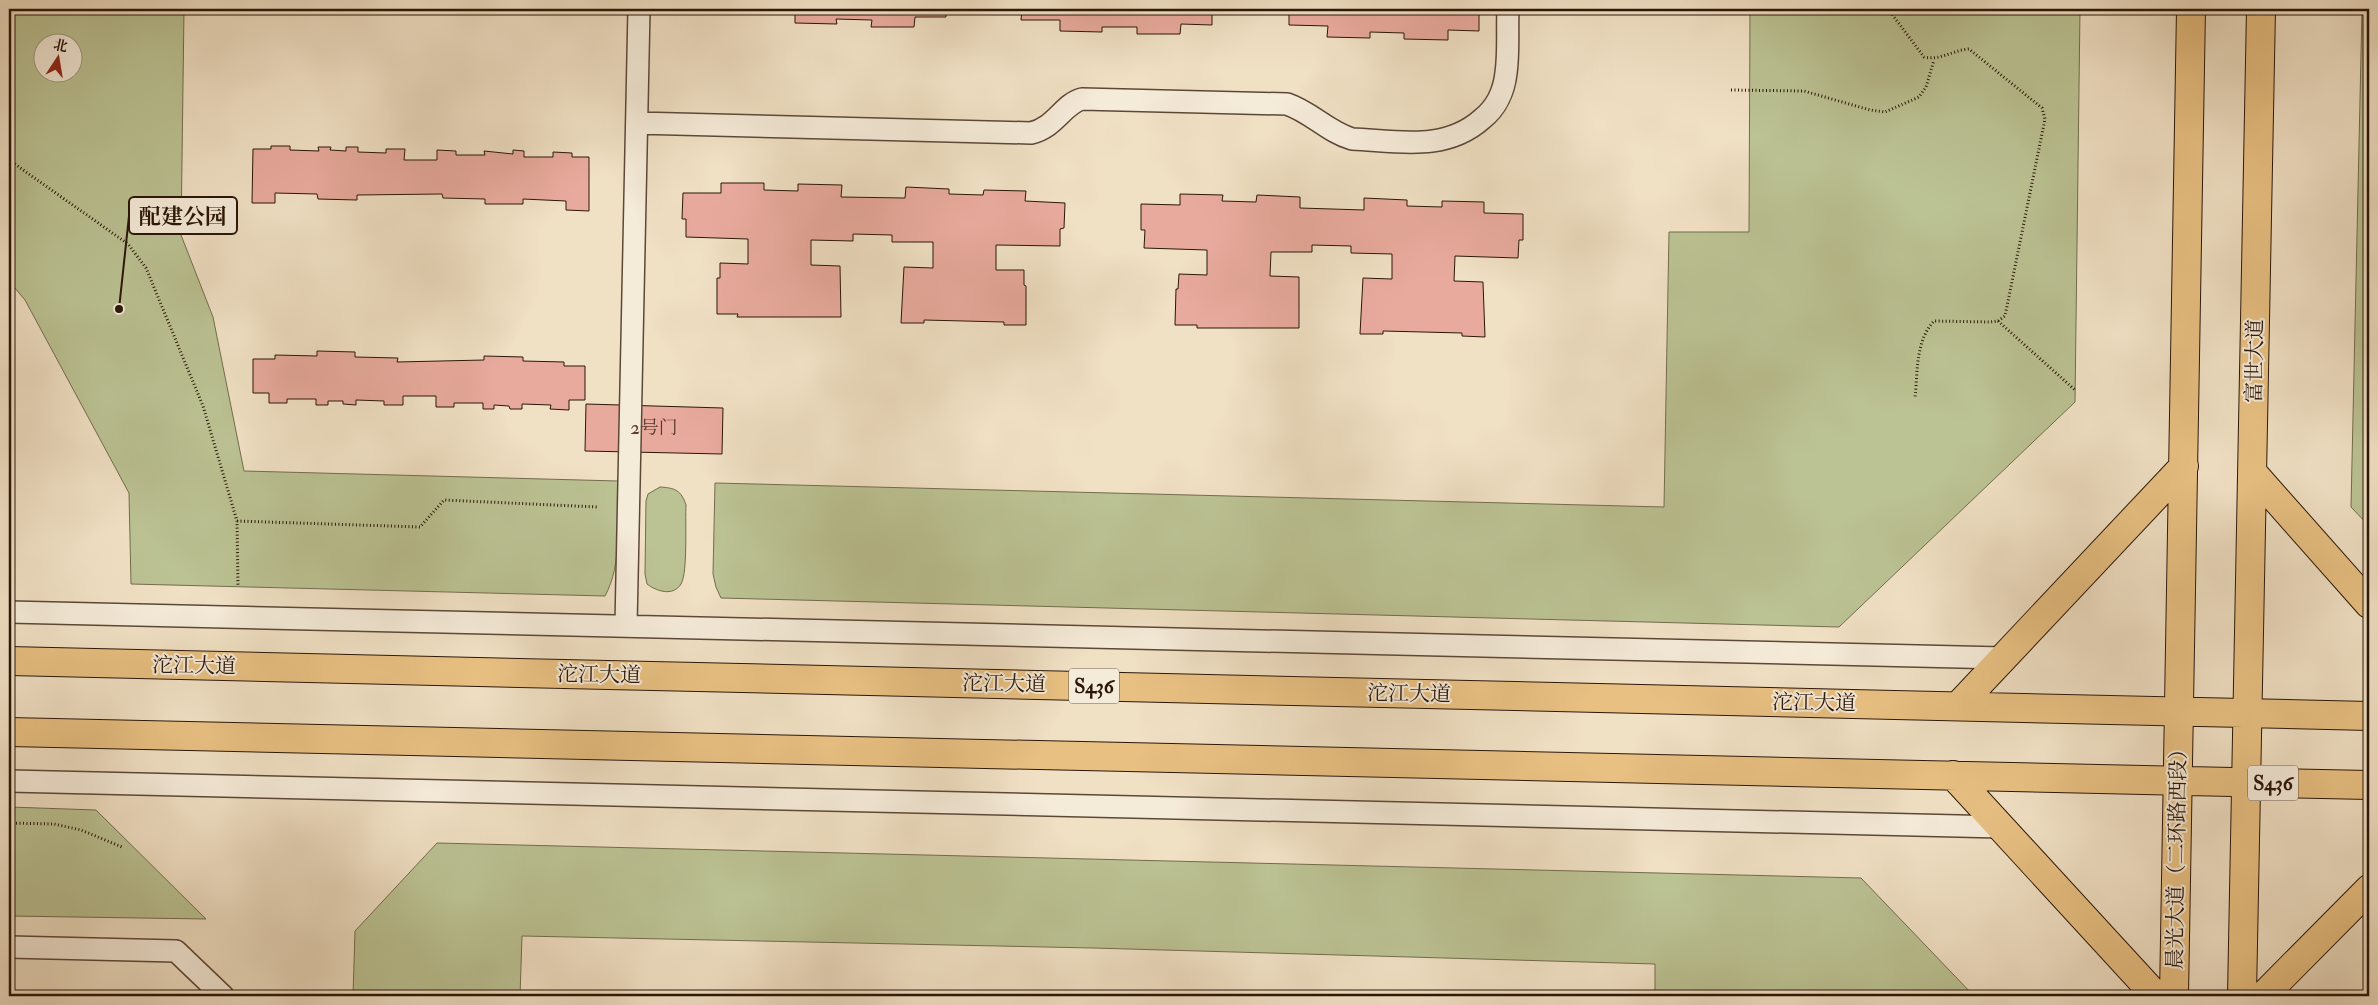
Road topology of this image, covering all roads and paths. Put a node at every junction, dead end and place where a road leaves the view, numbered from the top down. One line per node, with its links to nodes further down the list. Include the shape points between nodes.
1 (639, 9): 8 (lane)
2 (1508, 9): 8 (lane, via 1506,74 1501,95 1492,112 1458,136 1444,141 1427,143 1343,137 1287,104 1082,99 1075,101 1049,126 1031,133)
3 (1888, 9): 6 (path, via 1924,57)
4 (2191, 9): 13 (highway)
5 (2261, 9): 14 (highway, 富世大道)
6 (1934, 60): 7 (path, via 1926,87 1919,96 1885,112 1804,91); 10 (path, via 1960,49 1969,49 2042,108 2044,119 2007,307 2005,316)
7 (1731, 90)
8 (636, 123): 15 (lane)
9 (9, 160): 16 (path, via 128,244 146,268 203,406)
10 (1998, 321): 11 (path); 12 (path, via 1934,321 1920,344)
11 (2075, 390)
12 (1915, 398)
13 (2184, 466): 21 (highway); 24 (highway)
14 (2253, 473): 17 (highway); 25 (highway, 富世大道)
15 (628, 509): 16 (path, via 444,500 420,527); 20 (lane)
16 (237, 521): 19 (path)
17 (2369, 604)
18 (9, 612): 19 (lane)
19 (238, 617): 20 (lane)
20 (626, 626): 21 (lane)
21 (2003, 658): 23 (highway)
22 (9, 661): 23 (highway, 沱江大道 / S436)
23 (1958, 706): 24 (highway, 沱江大道 / S436)
24 (2180, 711): 25 (highway, S436); 30 (highway, 晨光大道（二环路西段）)
25 (2248, 713): 26 (highway, S436); 31 (highway)
26 (2369, 716)
27 (9, 732): 28 (highway, S436)
28 (1954, 775): 30 (highway, S436); 34 (highway)
29 (9, 781): 34 (lane)
30 (2178, 781): 31 (highway, S436); 40 (highway, 晨光大道（二环路西段）)
31 (2246, 782): 32 (highway, S436); 41 (highway)
32 (2369, 785)
33 (9, 823): 35 (path, via 54,824 81,830)
34 (2001, 827): 39 (highway)
35 (122, 847)
36 (2369, 889): 42 (highway)
37 (9, 947): 38 (lane, via 176,951)
38 (223, 996)
39 (2156, 996)
40 (2174, 996)
41 (2242, 996)
42 (2263, 996)

